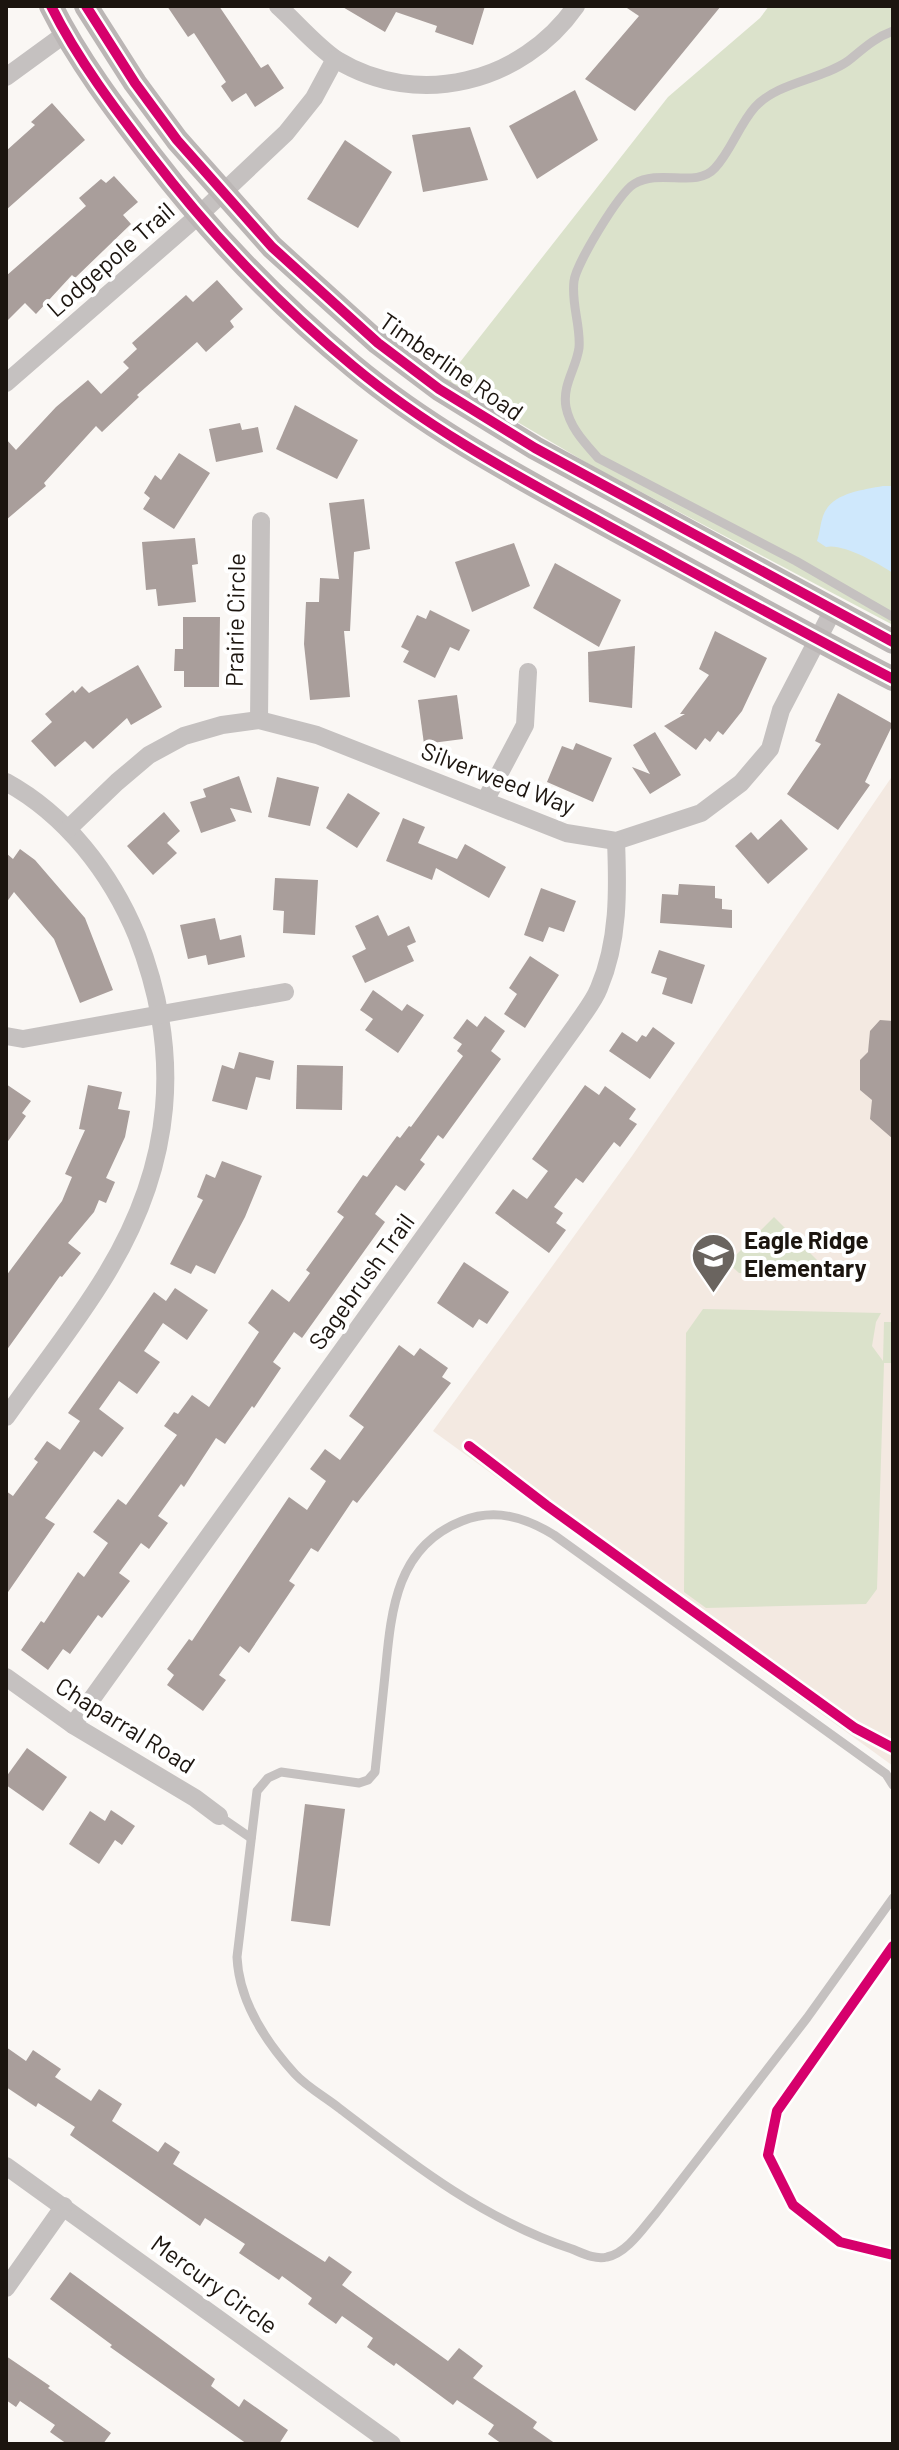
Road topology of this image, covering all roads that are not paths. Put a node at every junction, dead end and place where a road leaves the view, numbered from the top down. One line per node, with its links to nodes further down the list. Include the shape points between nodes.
1 (51, 6): 6 (street)
2 (86, 6): 9 (street, Timberline Road, via 152,106)
3 (278, 6): 7 (street)
4 (576, 6): 7 (street, via 532,51 485,76 432,87 374,77)
5 (893, 31): 14 (lane, via 847,62 756,105 715,169 703,176 658,176 631,186 585,251 574,278 578,350 565,389 572,424 598,458)
6 (65, 34): 8 (street); 10 (street)
7 (335, 59): 9 (street, Lodgepole Trail, via 314,98 286,133)
8 (6, 77)
9 (223, 193): 10 (street, Lodgepole Trail); 13 (street, Timberline Road, via 317,289 439,389 535,448)
10 (198, 216): 11 (street, Lodgepole Trail); 15 (street, via 294,315 422,418 500,467)
11 (6, 383)
12 (261, 521): 19 (street, Prairie Circle)
13 (833, 610): 15 (street, Silverweed Way); 16 (street, Timberline Road)
14 (893, 617)
15 (817, 640): 18 (street); 23 (street, Silverweed Way, via 781,710 770,749 741,783 701,813)
16 (893, 642)
17 (528, 672): 21 (street, via 525,725)
18 (893, 679)
19 (259, 720): 21 (street, Silverweed Way, via 317,735); 22 (street, Silverweed Way, via 184,736 149,755)
20 (6, 782): 22 (street)
21 (485, 801): 23 (street, Silverweed Way, via 566,833)
22 (68, 829): 25 (street, via 106,875 127,912)
23 (616, 841): 29 (street, Sagebrush Trail, via 618,899 599,989)
24 (285, 992): 25 (street)
25 (162, 1015): 26 (street, via 23,1039); 27 (street, via 167,1090 155,1166 106,1274)
26 (6, 1036)
27 (6, 1417)
28 (6, 1677): 29 (street, Chaparral Road)
29 (73, 1725): 31 (street, Chaparral Road)
30 (893, 1785): 32 (lane, via 886,1774 554,1535 512,1515 490,1514 443,1529 426,1541 408,1567 391,1618 375,1772 359,1783 281,1772 268,1778 257,1791)
31 (219, 1816): 32 (lane)
32 (251, 1838): 33 (lane, via 237,1957 240,1989 296,2075 407,2160 485,2210 594,2257 616,2253 656,2213)
33 (893, 1898)
34 (6, 2166): 35 (street, Mercury Circle)
35 (64, 2206): 36 (street); 37 (street, Mercury Circle)
36 (6, 2288)
37 (392, 2444)

